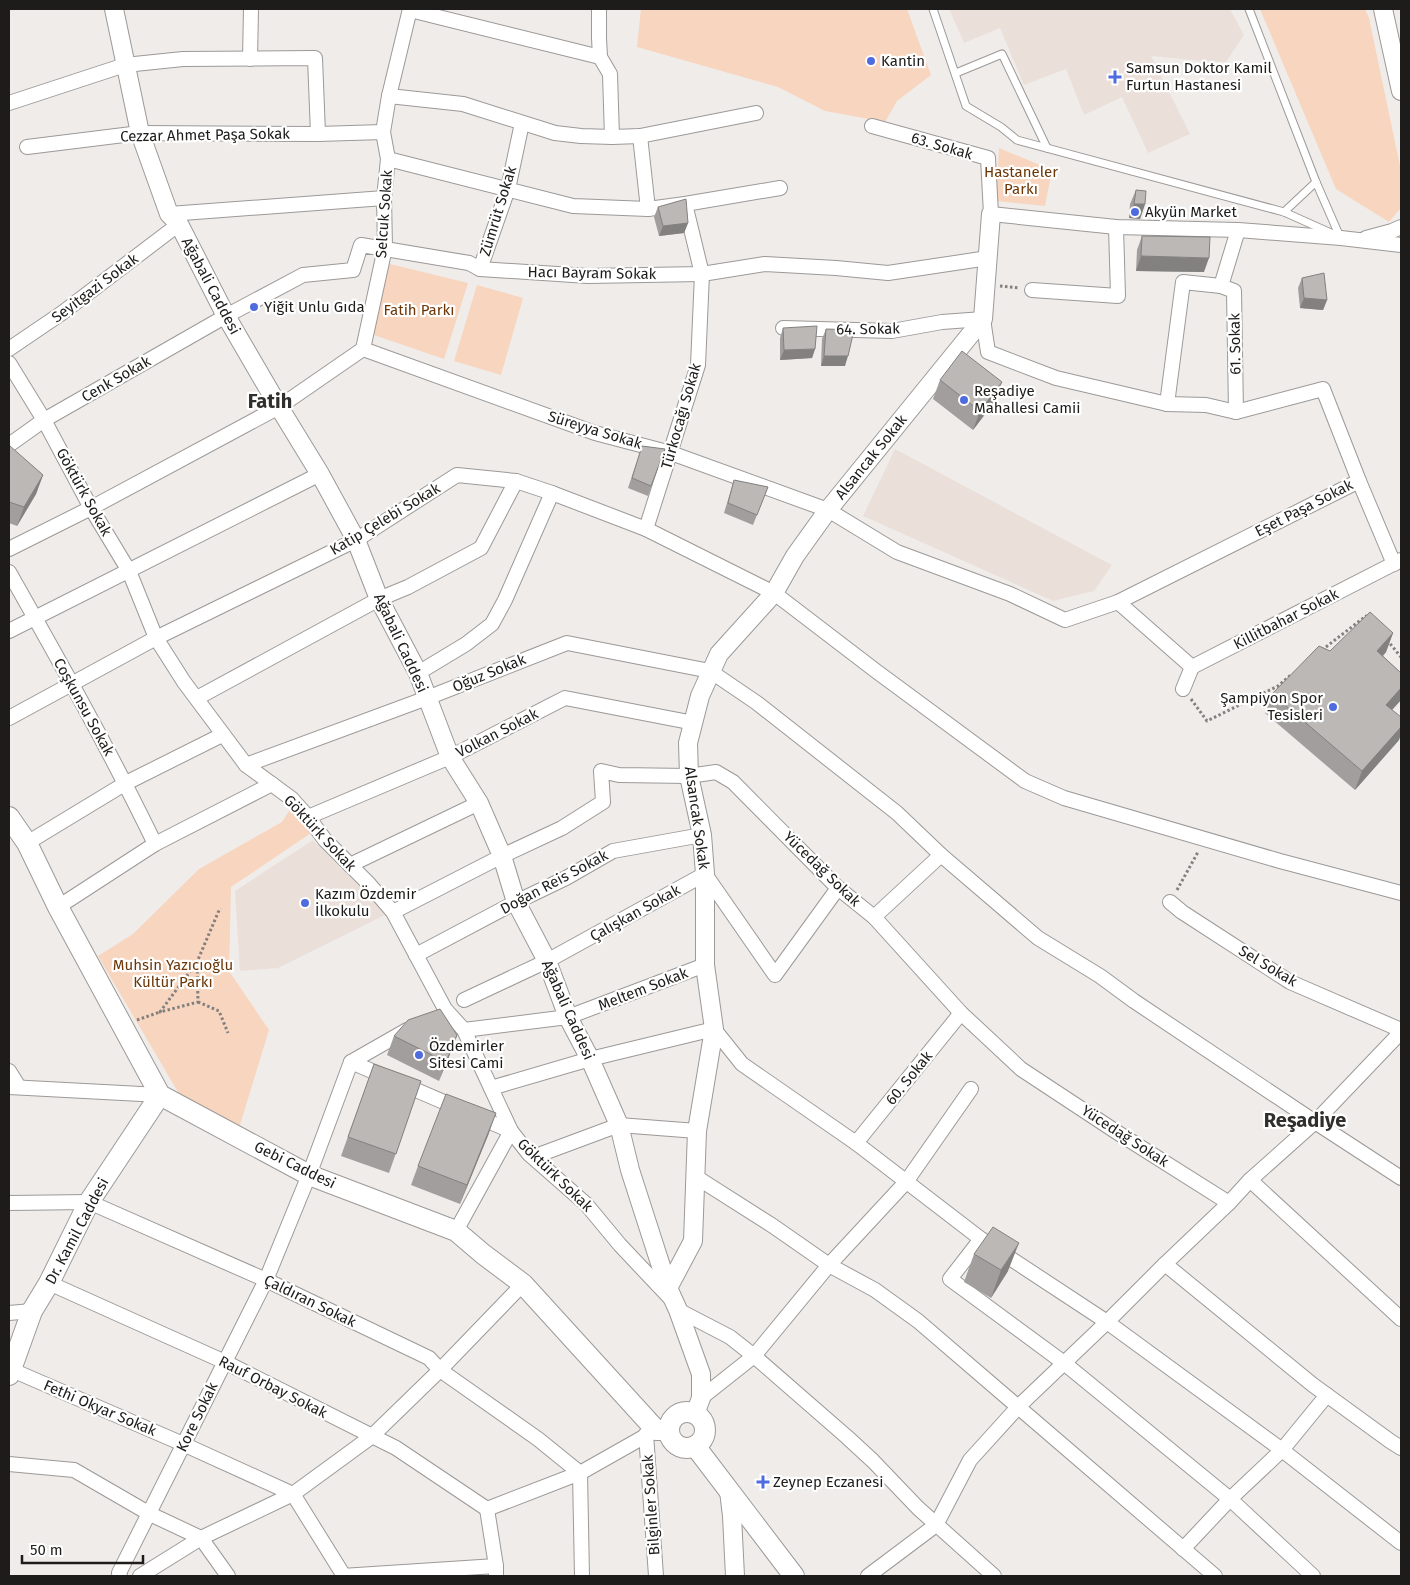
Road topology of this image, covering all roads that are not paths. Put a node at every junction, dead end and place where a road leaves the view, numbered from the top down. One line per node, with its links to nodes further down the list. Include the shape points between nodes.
1 (114, 9): 10 (street, Ağabali Caddesi)
2 (250, 9): 9 (street)
3 (599, 9): 8 (street)
4 (933, 9): 11 (lane)
5 (1250, 9): 26 (lane)
6 (1383, 9): 12 (street)
7 (410, 10): 8 (street); 13 (street, Selcuk Sokak)
8 (600, 57): 22 (street, via 610,74)
9 (250, 59): 10 (street, via 183,59); 20 (street, via 315,58)
10 (125, 65): 14 (street); 19 (street, Ağabali Caddesi)
11 (956, 73): 24 (lane, via 966,106 1017,140); 24 (lane, via 1002,54)
12 (1401, 91)
13 (389, 96): 16 (street, via 463,104); 18 (street, Selcuk Sokak)
14 (9, 102)
15 (756, 114): 21 (street)
16 (522, 123): 22 (street, via 555,133); 28 (street, Zümrüt Sokak)
17 (872, 126): 33 (street, 63. Sokak, via 988,158)
18 (383, 132): 20 (street, Cezzar Ahmet Paşa Sokak); 25 (street, Selcuk Sokak)
19 (140, 133): 20 (street, Cezzar Ahmet Paşa Sokak); 23 (street, Cezzar Ahmet Paşa Sokak); 34 (street, Ağabali Caddesi)
20 (318, 134)
21 (640, 136): 22 (street); 31 (street)
22 (612, 137)
23 (27, 147)
24 (1048, 148): 32 (lane)
25 (388, 159): 28 (street); 29 (street, Selcuk Sokak)
26 (1316, 182): 32 (lane); 38 (lane)
27 (780, 188): 30 (street)
28 (508, 189): 31 (street, via 573,206); 43 (street, Zümrüt Sokak)
29 (384, 198): 34 (street); 41 (street, Selcuk Sokak)
30 (685, 204): 31 (street); 44 (street, Türkocağı Sokak)
31 (648, 210)
32 (1284, 212): 38 (lane)
33 (991, 214): 35 (street); 42 (street)
34 (174, 219): 47 (street, Ağabali Caddesi); 50 (street, Seyitgazi Sokak, via 62,313)
35 (1116, 227): 37 (street); 46 (street, via 1118,296)
36 (1401, 227): 39 (street)
37 (1238, 230): 38 (street); 45 (street)
38 (1340, 238): 39 (street)
39 (1358, 240): 40 (street)
40 (1401, 245)
41 (384, 248): 43 (street, Hacı Bayram Sokak, via 469,263); 47 (street, Hacı Bayram Sokak, via 361,245 353,270 303,275); 51 (street, Selcuk Sokak)
42 (988, 258): 44 (street, Hacı Bayram Sokak, via 888,273 766,264); 48 (street)
43 (480, 269): 44 (street, Hacı Bayram Sokak, via 588,276)
44 (702, 274): 58 (street, Türkocağı Sokak, via 698,365)
45 (1221, 286): 53 (street, via 1183,282); 55 (street, 61. Sokak, via 1234,291)
46 (1032, 290)
47 (226, 316): 54 (street, Ağabali Caddesi); 56 (street, Cenk Sokak)
48 (983, 319): 49 (street, 64. Sokak, via 892,331); 53 (street, Eşet Paşa Sokak, via 988,352 1056,378); 64 (street, Alsancak Sokak)
49 (783, 328)
50 (9, 349)
51 (362, 349): 54 (street); 58 (street, Süreyya Sokak, via 595,432)
52 (9, 363): 56 (street, Göktürk Sokak)
53 (1167, 404): 55 (street, Eşet Paşa Sokak, via 1206,405)
54 (279, 407): 59 (street, Ağabali Caddesi); 63 (street)
55 (1236, 412): 61 (street, Eşet Paşa Sokak, via 1323,389)
56 (44, 420): 57 (street, Cenk Sokak); 63 (street, Göktürk Sokak)
57 (9, 445)
58 (671, 453): 64 (street, Süreyya Sokak); 65 (street, Türkocağı Sokak)
59 (320, 474): 66 (street, Ağabali Caddesi); 69 (street)
60 (516, 481): 62 (street, Katip Çelebi Sokak); 66 (street, Katip Çelebi Sokak, via 457,475); 72 (street, via 481,548)
61 (1359, 481): 68 (street); 73 (street, Eşet Paşa Sokak)
62 (552, 493): 65 (street, Katip Çelebi Sokak); 79 (street, via 492,624)
63 (92, 508): 67 (street); 69 (street, Göktürk Sokak)
64 (828, 510): 71 (street, Alsancak Sokak, via 795,556); 73 (street, Eşet Paşa Sokak, via 897,552 1010,594 1065,620)
65 (646, 529): 71 (street, Katip Çelebi Sokak)
66 (356, 540): 72 (street, Ağabali Caddesi); 76 (street, Katip Çelebi Sokak)
67 (9, 549)
68 (1398, 562): 77 (street, Killitbahar Sokak)
69 (129, 571): 74 (street); 76 (street, Göktürk Sokak)
70 (9, 572): 74 (street, Coşkunsu Sokak)
71 (774, 593): 78 (street, Alsancak Sokak, via 719,654); 103 (street, Katip Çelebi Sokak, via 1025,781 1064,798)
72 (379, 599): 79 (street, Ağabali Caddesi); 82 (street)
73 (1118, 602): 77 (street)
74 (34, 617): 75 (street); 80 (street, Coşkunsu Sokak)
75 (9, 631)
76 (156, 638): 80 (street, Katip Çelebi Sokak); 82 (street, Göktürk Sokak)
77 (1192, 667): 81 (street)
78 (710, 671): 83 (street, Oğuz Sokak, via 567,643); 85 (street, Alsancak Sokak); 98 (street, via 757,703 897,813)
79 (418, 673): 83 (street, Ağabali Caddesi)
80 (73, 684): 84 (street, Katip Çelebi Sokak); 90 (street, Coşkunsu Sokak)
81 (1183, 689)
82 (197, 698): 86 (street, Göktürk Sokak)
83 (427, 698): 87 (street, Ağabali Caddesi); 88 (street, Oğuz Sokak)
84 (9, 718)
85 (694, 723): 87 (street, Volkan Sokak, via 565,698); 89 (street, Alsancak Sokak, via 688,743)
86 (222, 735): 88 (street, Göktürk Sokak); 90 (street)
87 (450, 757): 92 (street, Ağabali Caddesi); 94 (street, Volkan Sokak)
88 (246, 765): 91 (street, Göktürk Sokak)
89 (689, 776): 95 (street, Alsancak Sokak); 99 (street, Yücedağ Sokak, via 601,772 603,802 562,828); 102 (street, Yücedağ Sokak, via 716,772 733,782)
90 (126, 783): 96 (street); 97 (street, Coşkunsu Sokak)
91 (272, 784): 94 (street, Göktürk Sokak); 97 (street)
92 (479, 803): 99 (street, Ağabali Caddesi); 100 (street)
93 (9, 817): 96 (main road)
94 (308, 817): 100 (street, Göktürk Sokak)
95 (702, 835): 101 (street, Alsancak Sokak); 104 (street, Doğan Reis Sokak, via 613,851)
96 (27, 844): 106 (main road)
97 (155, 844): 106 (street)
98 (941, 855): 108 (street); 126 (street, via 1038,938 1100,976)
99 (502, 856): 104 (street, Ağabali Caddesi); 107 (street, Yücedağ Sokak)
100 (350, 865): 107 (street, Göktürk Sokak)
101 (705, 874): 102 (street, via 775,975); 110 (street, Çalışkan Sokak); 111 (street, Alsancak Sokak)
102 (838, 888): 108 (street, Yücedağ Sokak)
103 (1401, 893)
104 (516, 902): 109 (street, Doğan Reis Sokak); 110 (street, Ağabali Caddesi)
105 (1170, 902): 118 (street, Sel Sokak, via 1290,982)
106 (58, 907): 125 (main road)
107 (393, 912): 109 (street, Göktürk Sokak)
108 (874, 917): 113 (street, Yücedağ Sokak)
109 (416, 955): 117 (street, Göktürk Sokak, via 441,1011)
110 (547, 961): 112 (street, Çalışkan Sokak); 114 (street, Ağabali Caddesi)
111 (705, 966): 114 (street, Meltem Sokak); 116 (street, Alsancak Sokak)
112 (464, 1000)
113 (961, 1012): 130 (street, 60. Sokak); 139 (street, Yücedağ Sokak, via 1021,1069)
114 (568, 1017): 117 (street, Meltem Sokak); 119 (street, Ağabali Caddesi)
115 (420, 1023): 120 (street)
116 (714, 1029): 119 (street); 129 (street, Alsancak Sokak); 130 (street, via 742,1064)
117 (464, 1030): 123 (street, Göktürk Sokak)
118 (1401, 1031): 126 (street)
119 (590, 1059): 123 (street); 127 (street, Ağabali Caddesi)
120 (352, 1062): 128 (street); 132 (street)
121 (9, 1071): 122 (street)
122 (14, 1087): 125 (street)
123 (491, 1088): 128 (street, Göktürk Sokak)
124 (971, 1089): 136 (street)
125 (160, 1095): 132 (main road, Gebi Caddesi); 137 (main road, Dr. Kamil Caddesi)
126 (1315, 1122): 134 (street); 135 (street)
127 (619, 1125): 129 (street); 131 (street); 147 (street, Ağabali Caddesi)
128 (511, 1131): 131 (street, Göktürk Sokak); 140 (street)
129 (698, 1131): 133 (street, Alsancak Sokak)
130 (856, 1144): 136 (street)
131 (533, 1157): 148 (street, Göktürk Sokak, via 586,1204)
132 (309, 1175): 140 (main road, Gebi Caddesi); 144 (street, Kore Sokak)
133 (696, 1177): 143 (street); 147 (street, Alsancak Sokak, via 693,1240)
134 (1401, 1178)
135 (1250, 1180): 139 (street); 151 (street)
136 (906, 1182): 141 (street); 143 (street)
137 (89, 1202): 138 (street, Çaldıran Sokak); 144 (street, Çaldıran Sokak); 145 (main road, Dr. Kamil Caddesi)
138 (9, 1203)
139 (1229, 1203): 142 (street)
140 (456, 1231): 146 (main road, Gebi Caddesi)
141 (981, 1240): 152 (street); 155 (street, via 950,1279)
142 (1165, 1264): 152 (street); 158 (street)
143 (829, 1265): 153 (street); 160 (street, via 875,1290 918,1321)
144 (266, 1280): 154 (street, Kore Sokak); 156 (street, Çaldıran Sokak, via 429,1358)
145 (49, 1283): 149 (main road, Dr. Kamil Caddesi); 154 (street, Rauf Orbay Sokak)
146 (523, 1284): 156 (street); 161 (main road, Gebi Caddesi)
147 (668, 1288): 148 (street)
148 (678, 1308): 153 (street, via 730,1336); 159 (street, via 701,1374)
149 (32, 1311): 150 (street); 157 (main road, Dr. Kamil Caddesi)
150 (9, 1313)
151 (1401, 1319)
152 (1107, 1322): 155 (street); 166 (street)
153 (754, 1356): 159 (street); 174 (street, via 847,1436)
154 (225, 1362): 162 (street, Rauf Orbay Sokak); 163 (street, Kore Sokak)
155 (1064, 1363): 160 (street); 171 (street)
156 (440, 1370): 162 (street); 168 (street, Çaldıran Sokak)
157 (10, 1372): 163 (street, Fethi Okyar Sokak)
158 (1327, 1395): 165 (street); 166 (street)
159 (698, 1406): 161 (main road, via 673,1418); 164 (main road, via 705,1430)
160 (1018, 1407): 174 (street, via 970,1460); 177 (street)
161 (657, 1431): 164 (main road, Gebi Caddesi, via 677,1446); 168 (street); 184 (street, Bilginler Sokak)
162 (372, 1437): 170 (street); 172 (street, Rauf Orbay Sokak, via 396,1448)
163 (183, 1444): 170 (street, Fethi Okyar Sokak); 173 (street, Kore Sokak)
164 (695, 1446): 169 (main road)
165 (1401, 1448)
166 (1282, 1450): 171 (street); 176 (street)
167 (9, 1464): 173 (street, via 74,1470)
168 (580, 1472): 172 (street); 183 (street)
169 (728, 1491): 185 (street); 186 (main road)
170 (293, 1494): 175 (street); 182 (street)
171 (1230, 1499): 177 (street); 190 (street)
172 (487, 1509): 178 (street)
173 (150, 1514): 175 (street); 179 (street, Kore Sokak)
174 (936, 1525): 187 (street); 188 (street)
175 (202, 1538): 180 (street); 181 (street)
176 (1401, 1543)
177 (1183, 1549): 189 (street)
178 (496, 1571): 182 (street)
179 (120, 1576)
180 (140, 1576)
181 (228, 1576)
182 (343, 1576)
183 (582, 1576)
184 (656, 1576)
185 (735, 1576)
186 (794, 1576)
187 (868, 1576)
188 (994, 1576)
189 (1215, 1576)
190 (1313, 1576)

